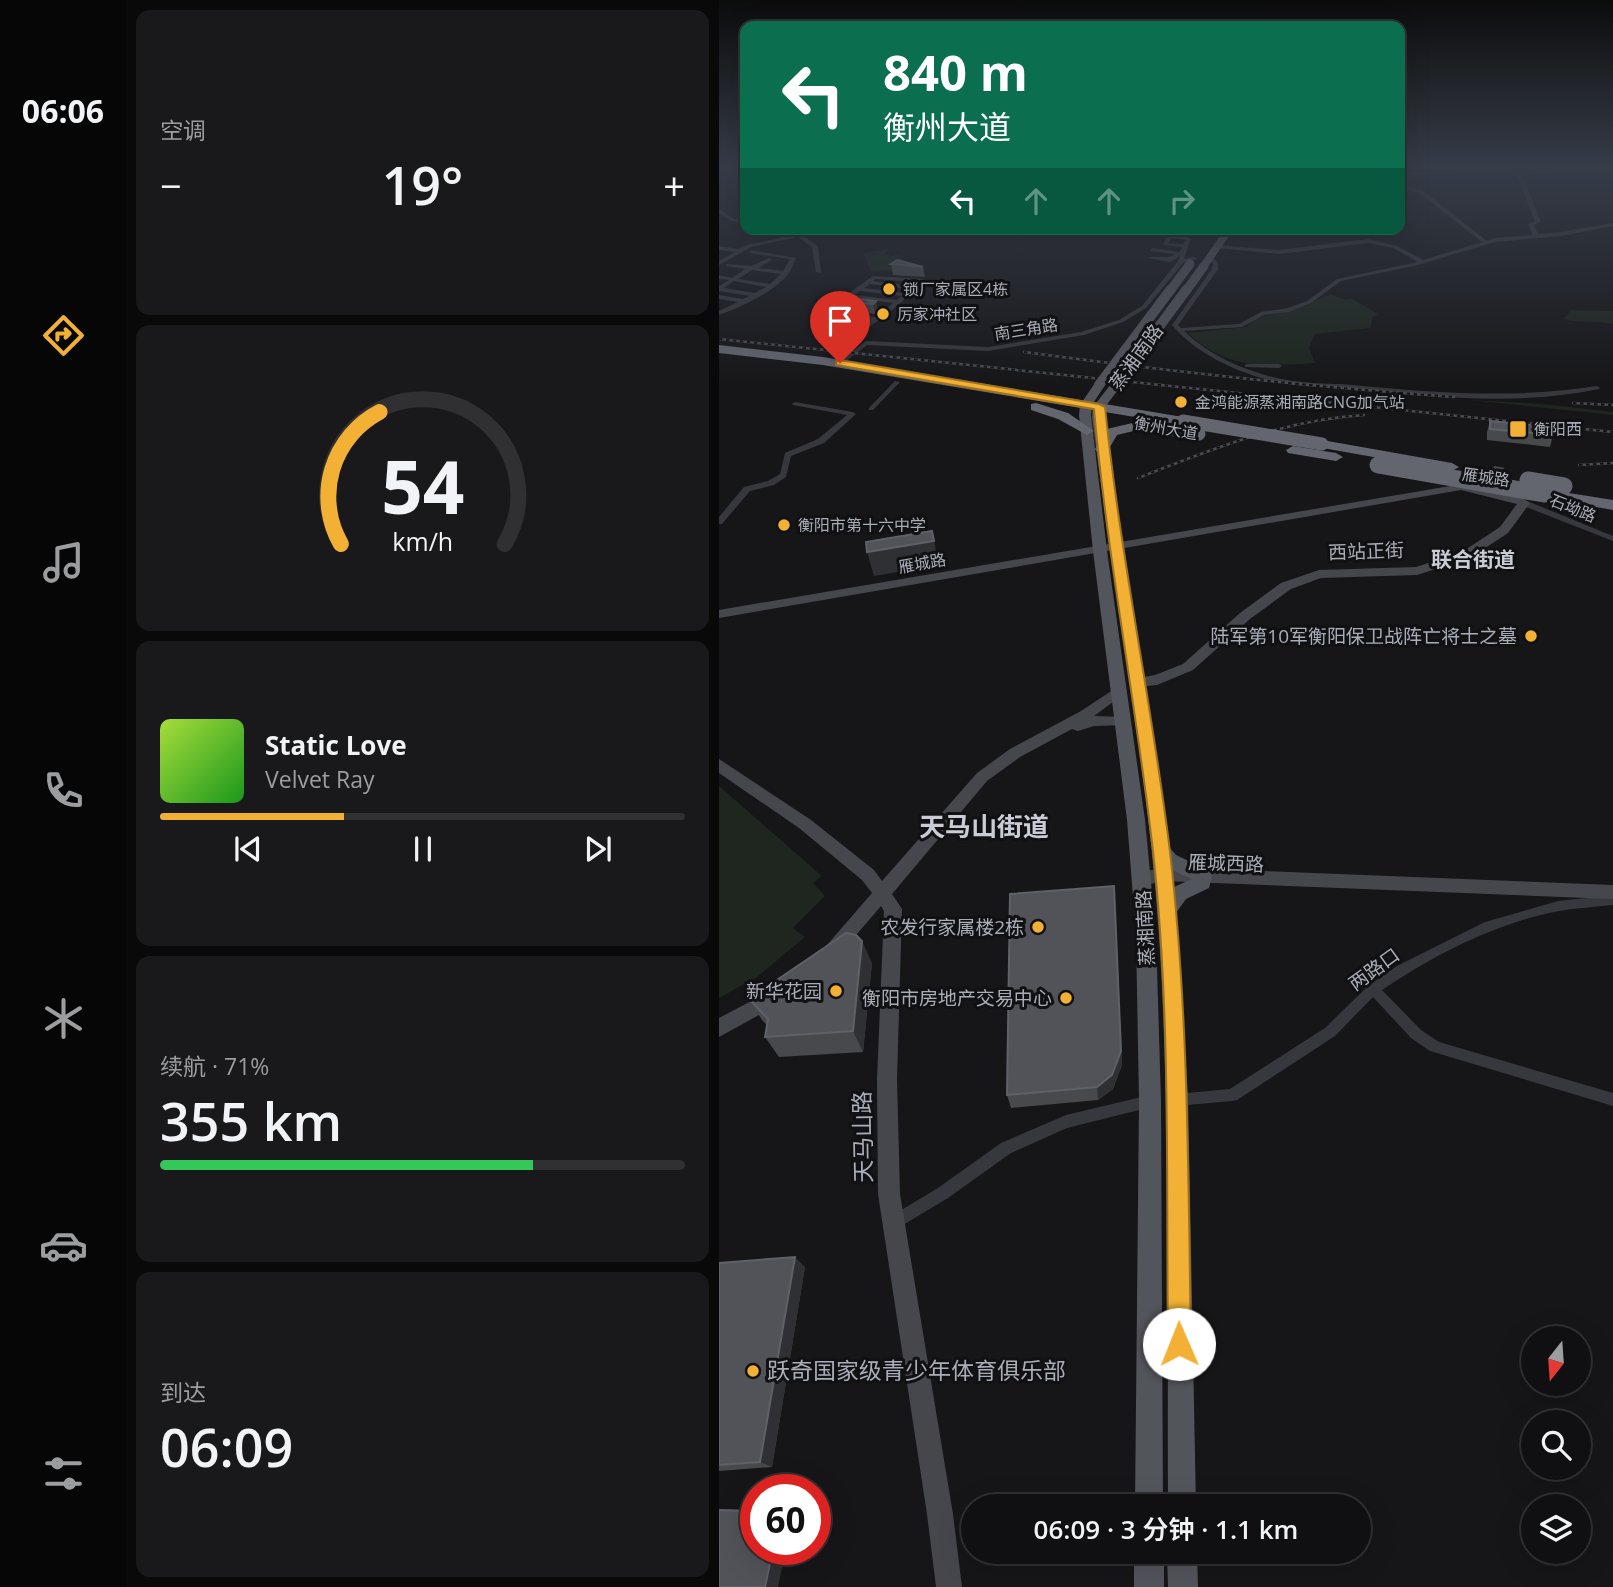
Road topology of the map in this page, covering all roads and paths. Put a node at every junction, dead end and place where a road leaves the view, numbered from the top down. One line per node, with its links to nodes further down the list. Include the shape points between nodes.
1 (777, 239): 12 (street, via 761,242)
2 (805, 239): 21 (street, via 815,246)
3 (1223, 239): 7 (main road, 蒸湘南路)
4 (1481, 239): 6 (street)
5 (1506, 239): 6 (street)
6 (1485, 242): 15 (street)
7 (1218, 246): 14 (main road, 蒸湘南路); 15 (street, via 1279,252 1368,242 1395,247)
8 (719, 248): 12 (street)
9 (1202, 249): 14 (main road, 蒸湘南路)
10 (1152, 250): 14 (street)
11 (751, 252): 20 (street, via 793,258)
12 (739, 256): 16 (street); 17 (street)
13 (1150, 258): 14 (street)
14 (1194, 258): 39 (street, 南三角路, via 1144,307); 42 (street); 50 (main road, 蒸湘南路, bridge)
15 (1421, 261): 42 (street, via 1339,280 1309,302 1263,313 1240,326)
16 (767, 262): 20 (street); 22 (street)
17 (719, 263)
18 (728, 265): 22 (street)
19 (719, 270): 22 (street)
20 (788, 270): 22 (street); 25 (street)
21 (819, 272)
22 (743, 274): 23 (street); 25 (street); 26 (street)
23 (719, 277)
24 (868, 282): 27 (street); 27 (street, via 886,275 923,281); 28 (street)
25 (774, 284): 29 (street)
26 (721, 286): 29 (street)
27 (915, 288): 30 (street)
28 (860, 289): 30 (street); 31 (street)
29 (757, 293): 33 (street)
30 (907, 295): 34 (street)
31 (851, 296): 34 (street); 35 (street)
32 (719, 299): 33 (street)
33 (740, 302): 37 (street)
34 (899, 302): 36 (street)
35 (843, 303): 36 (street); 38 (street)
36 (890, 309): 40 (street)
37 (721, 311)
38 (825, 313): 40 (street); 41 (street)
39 (1126, 318): 42 (street); 46 (street, 南三角路, via 1082,334 988,349 866,343)
40 (877, 319): 43 (street, via 863,328)
41 (818, 320)
42 (1177, 327): 47 (street, via 1208,353)
43 (859, 341)
44 (719, 349): 46 (highway, 衡州大道)
45 (719, 358): 49 (highway, 衡州大道)
46 (840, 363): 51 (highway, 衡州大道)
47 (1236, 365): 48 (street); 52 (street, via 1273,379 1434,394 1536,397)
48 (1279, 366)
49 (897, 382): 54 (highway, 衡州大道); 56 (street)
50 (1107, 386): 53 (highway); 57 (main road, 蒸湘南路); 58 (highway)
51 (979, 387): 53 (highway); 54 (highway, 衡州大道)
52 (1597, 388)
53 (1054, 394): 57 (highway)
54 (1009, 397): 57 (highway, 衡州大道); 57 (highway, 衡州大道, via 1063,416)
55 (795, 404): 65 (street, via 853,414 822,441 793,451 783,475 747,489)
56 (871, 409)
57 (1088, 413): 58 (highway, 衡州大道); 59 (main road, 蒸湘南路); 67 (main road, 蒸湘南路)
58 (1147, 420): 59 (highway, via 1109,433); 62 (highway, 衡州大道, bridge, via 1183,421); 64 (highway, 衡州大道, bridge, via 1163,428)
59 (1102, 449): 67 (main road, 蒸湘南路)
60 (1499, 468): 61 (street)
61 (1464, 488): 63 (street, 雁城路); 67 (street, 雁城路)
62 (1613, 494)
63 (1524, 503): 66 (street, 石坳路); 69 (street, 西站正街, via 1504,530 1466,555 1417,570 1319,574 1286,586 1187,667)
64 (1613, 505)
65 (719, 522)
66 (1613, 539)
67 (1108, 549): 68 (street, 雁城路); 69 (main road, 蒸湘南路)
68 (719, 615)
69 (1128, 687): 70 (main road, 蒸湘南路); 73 (main road, 蒸湘南路); 78 (street, 西站正街, via 1091,713 1001,760)
70 (1123, 721): 75 (main road, 蒸湘南路); 78 (street, via 1071,727 1004,764)
71 (719, 765): 78 (street, 天马山路, via 805,824 868,875)
72 (719, 772): 78 (street, 天马山路, via 800,828)
73 (1161, 851): 74 (main road, 蒸湘南路); 76 (main road)
74 (1163, 878): 75 (street, 雁城西路); 76 (street, 雁城西路); 80 (main road, 蒸湘南路)
75 (1142, 879): 87 (main road, 蒸湘南路)
76 (1203, 879): 77 (street, 雁城西路); 79 (street, 雁城西路); 80 (main road, via 1179,892)
77 (1613, 892)
78 (881, 899): 81 (street, via 836,954); 88 (street, 天马山路, via 893,909 887,1079); 93 (street, 天马山路, via 887,912 888,947 880,1080 880,1197)
79 (1613, 899): 83 (street, 两路口, via 1558,906 1489,926)
80 (1166, 912): 85 (main road, 蒸湘南路)
81 (823, 961)
82 (788, 988): 84 (street, via 767,1006)
83 (1373, 989): 85 (street, 两路口, via 1330,1032 1232,1095); 86 (street, via 1435,1047)
84 (719, 1030)
85 (1176, 1100): 90 (main road, 蒸湘南路)
86 (1613, 1100)
87 (1150, 1101): 88 (street, via 1066,1122 1006,1148); 89 (main road, 蒸湘南路)
88 (893, 1223): 94 (street, 天马山路)
89 (1149, 1494)
90 (1182, 1494)
91 (1149, 1564): 95 (main road)
92 (1182, 1564): 96 (main road)
93 (939, 1587)
94 (949, 1587)
95 (1149, 1587)
96 (1183, 1587)

